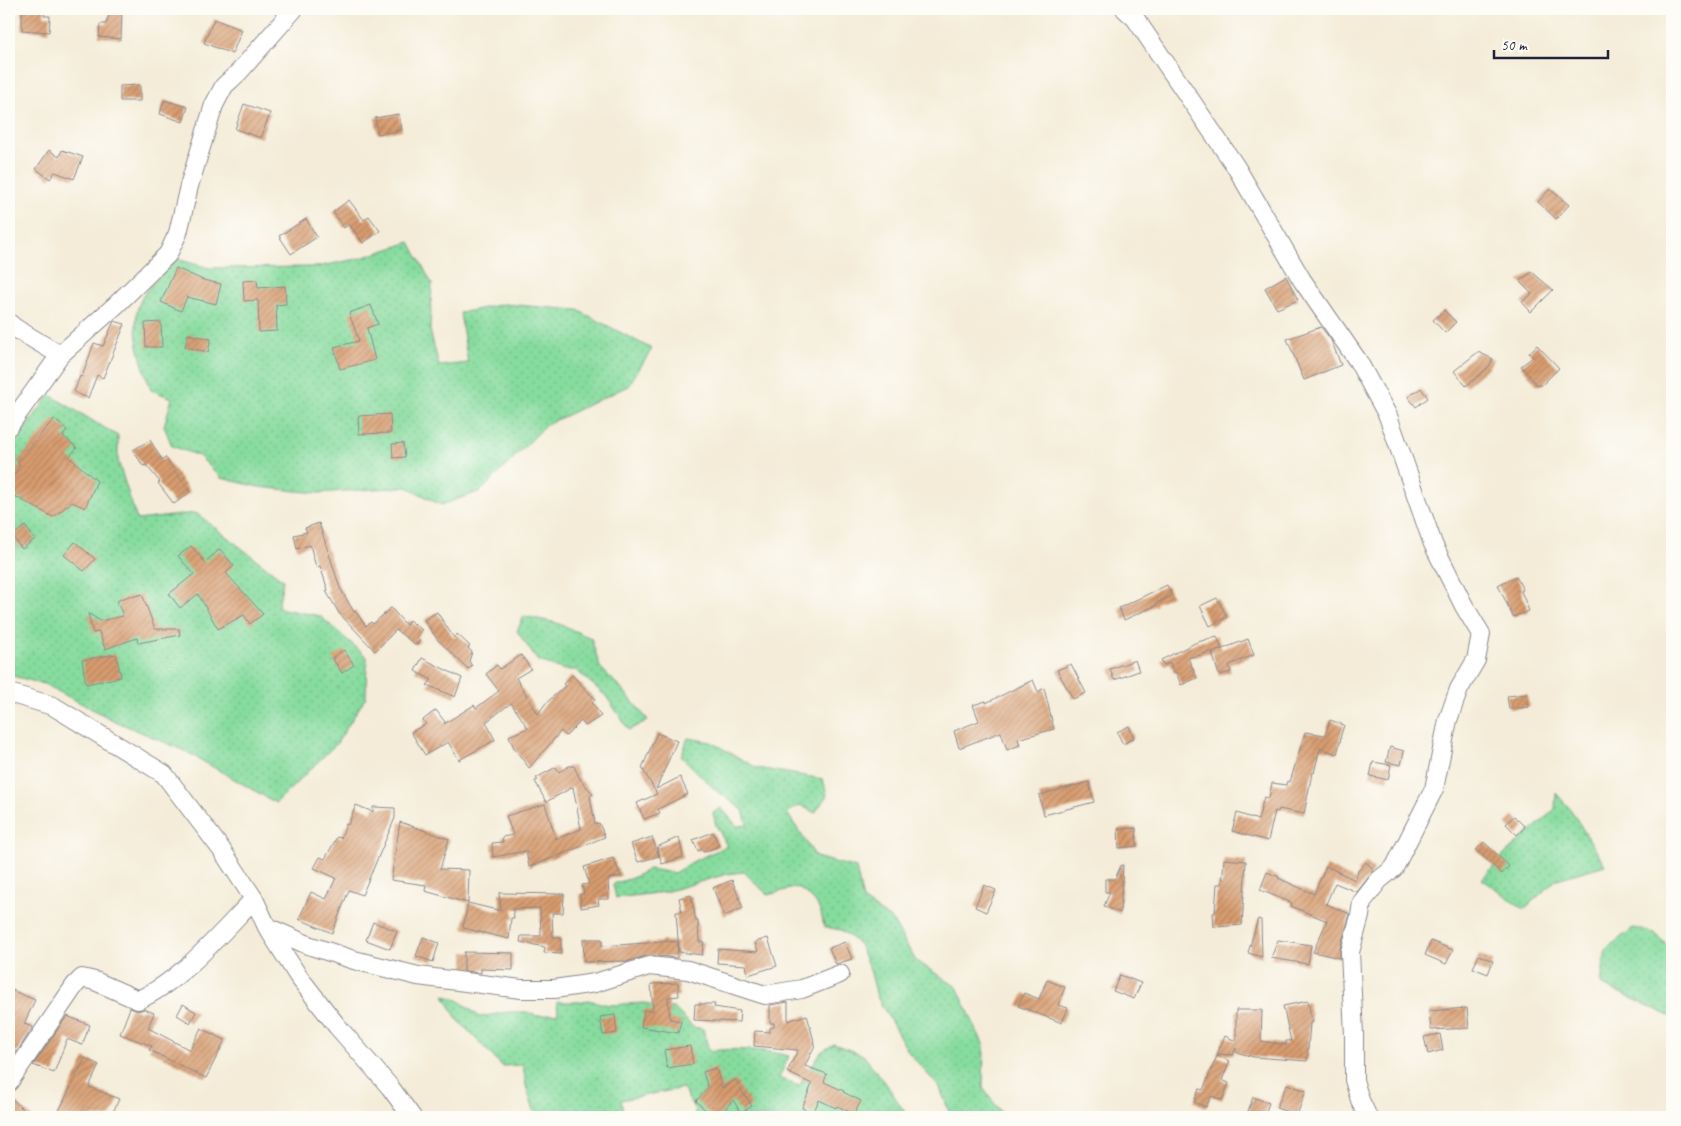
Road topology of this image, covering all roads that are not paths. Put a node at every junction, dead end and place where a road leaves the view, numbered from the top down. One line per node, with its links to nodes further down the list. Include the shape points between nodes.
1 (294, 9): 4 (street, via 224,86 211,114 178,234 168,254)
2 (1133, 12): 12 (street, via 1236,167 1302,280 1358,361 1388,416 1434,544 1481,634 1476,660 1459,689 1448,720 1434,789 1394,868 1379,880 1362,902 1350,952 1354,1080)
3 (9, 322): 4 (street)
4 (60, 355): 5 (street)
5 (9, 426)
6 (9, 693): 7 (street, via 53,706 164,774)
7 (254, 899): 8 (street); 10 (street, via 184,969 146,997 138,1000 82,978)
8 (267, 927): 9 (street, via 354,960 418,976 521,989 554,989 595,982 649,966 688,970 765,995 802,989); 11 (street, via 298,976)
9 (840, 974)
10 (9, 1082)
11 (412, 1117)
12 (1368, 1117)

